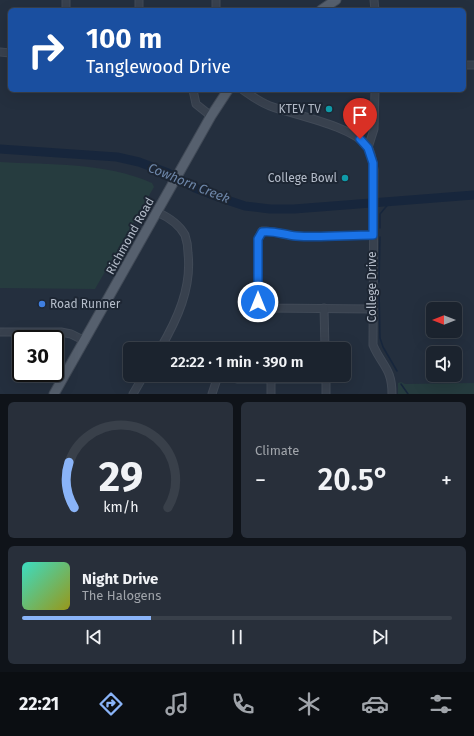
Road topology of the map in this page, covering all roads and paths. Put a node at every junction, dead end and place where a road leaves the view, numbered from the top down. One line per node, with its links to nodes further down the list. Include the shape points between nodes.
1 (336, 0): 2 (main road)
2 (324, 8)
3 (193, 92): 7 (street, via 196,104)
4 (227, 92): 7 (main road, Richmond Road)
5 (246, 92): 8 (street, via 270,106 347,130)
6 (375, 92): 8 (street, via 374,129)
7 (211, 116): 9 (main road, Richmond Road)
8 (368, 148): 10 (street, College Drive, via 373,163)
9 (157, 212): 14 (main road, Richmond Road); 15 (street, via 169,218 185,236 189,258 182,306)
10 (373, 235): 11 (street, via 296,236 269,230 262,232 258,239 258,302 261,306); 12 (street, College Drive)
11 (324, 308): 12 (street); 16 (street)
12 (373, 309): 26 (street, College Drive, via 373,346 389,372)
13 (0, 332): 14 (street, via 60,332)
14 (85, 341): 21 (main road, Richmond Road)
15 (164, 342)
16 (325, 342)
17 (140, 382): 22 (street)
18 (215, 382): 23 (street)
19 (271, 382): 24 (street)
20 (326, 382): 25 (street)
21 (54, 394)
22 (133, 394)
23 (212, 394)
24 (271, 394)
25 (326, 394)
26 (392, 394)

